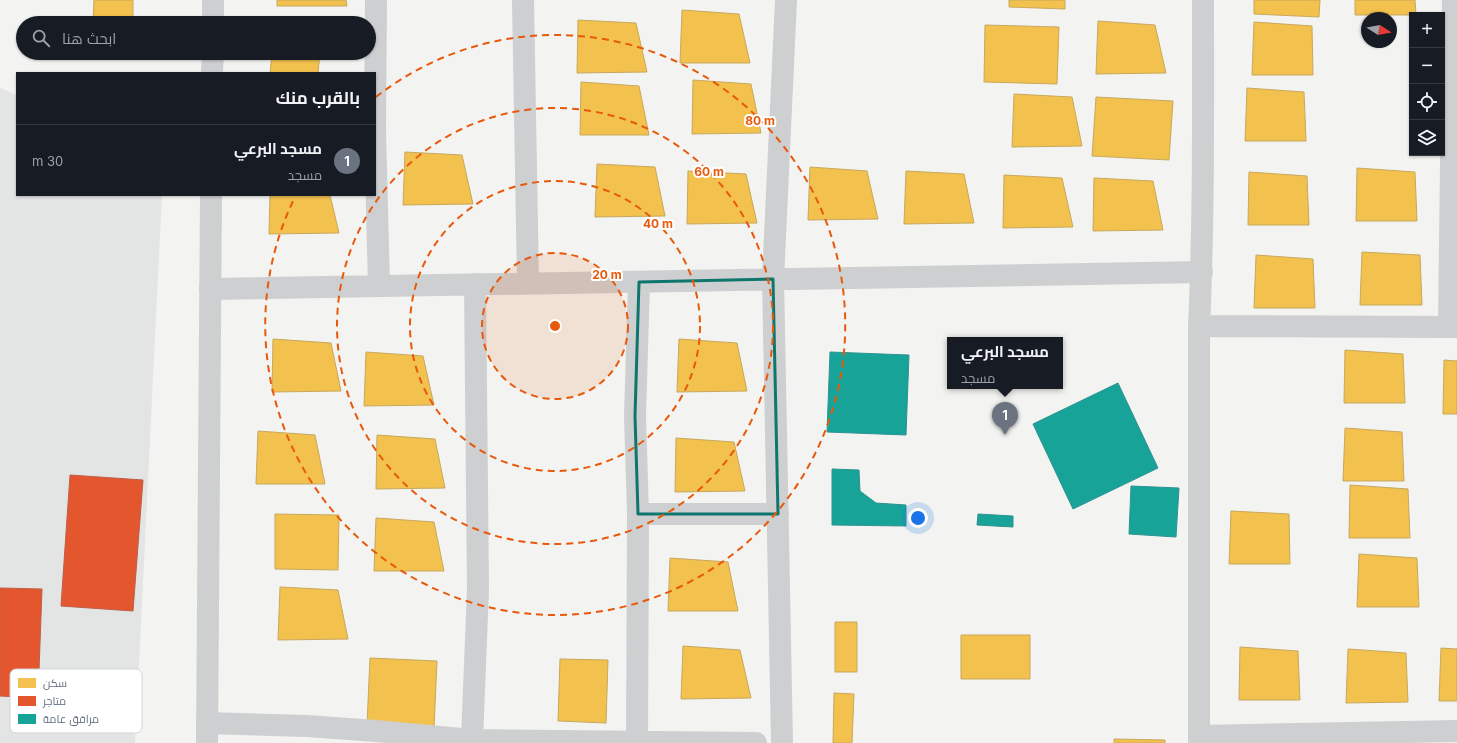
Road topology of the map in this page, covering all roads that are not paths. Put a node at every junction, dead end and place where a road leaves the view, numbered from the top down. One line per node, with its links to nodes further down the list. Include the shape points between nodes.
1 (213, 0): 7 (street)
2 (376, 0): 8 (street)
3 (523, 0): 18 (street)
4 (786, 0): 16 (street)
5 (1203, 0): 15 (street)
6 (1453, 0): 23 (street)
7 (213, 16)
8 (376, 16)
9 (212, 60): 11 (street)
10 (376, 60): 12 (street)
11 (212, 72)
12 (375, 72)
13 (376, 161): 20 (street)
14 (211, 196): 21 (street)
15 (1202, 272): 16 (street); 22 (street)
16 (773, 279): 17 (street); 25 (street)
17 (639, 282): 18 (street); 24 (street, via 635,416)
18 (528, 283): 19 (street)
19 (475, 284): 20 (street); 29 (street, via 478,590)
20 (380, 286): 21 (street)
21 (210, 289): 27 (street)
22 (1199, 326): 23 (street); 28 (street)
23 (1453, 326)
24 (638, 514): 25 (street); 30 (street)
25 (778, 514): 32 (street)
26 (1457, 731): 28 (street)
27 (207, 733): 29 (street, via 353,729)
28 (1199, 739)
29 (472, 740): 30 (street)
30 (637, 742): 31 (street)
31 (756, 743)
32 (782, 743)

